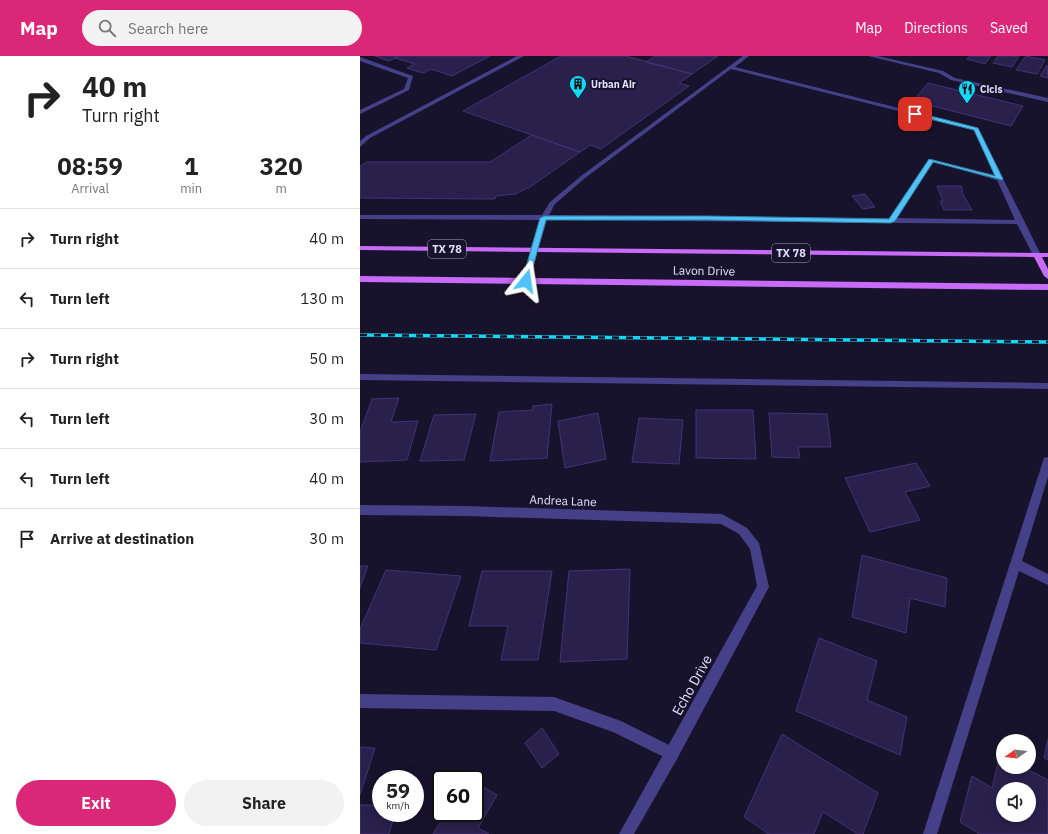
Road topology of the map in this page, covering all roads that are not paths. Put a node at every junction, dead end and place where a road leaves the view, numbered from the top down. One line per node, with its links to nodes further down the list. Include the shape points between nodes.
1 (521, 56): 8 (street, via 368,137)
2 (746, 56): 5 (street)
3 (871, 56): 6 (street, via 941,72 953,79)
4 (360, 59): 7 (street, via 411,77 406,90)
5 (732, 68): 9 (street, via 976,129); 11 (street, via 583,177 552,203)
6 (1048, 100)
7 (360, 112)
8 (360, 145)
9 (1000, 179): 12 (street, via 932,160); 13 (street)
10 (360, 217): 11 (street)
11 (544, 218): 12 (street); 15 (street)
12 (891, 221): 13 (street)
13 (1020, 222): 16 (street)
14 (360, 248): 15 (main road, Lavon Drive / TX 78)
15 (534, 250): 16 (main road, Lavon Drive / TX 78); 20 (main road)
16 (1037, 255): 17 (main road, Lavon Drive / TX 78); 18 (main road)
17 (1048, 255)
18 (1048, 276)
19 (360, 279): 20 (main road, Lavon Drive)
20 (526, 281): 21 (main road, Lavon Drive)
21 (1048, 287)
22 (360, 377): 23 (street)
23 (1048, 386)
24 (1048, 461): 27 (street)
25 (360, 510): 26 (street, Andrea Lane, via 722,519 743,531)
26 (755, 547): 30 (street, Echo Drive, via 763,587)
27 (1015, 563): 28 (street); 32 (street)
28 (1048, 580)
29 (360, 701): 30 (street, via 554,704 616,726)
30 (672, 754): 31 (street, Echo Drive)
31 (626, 834)
32 (930, 834)

